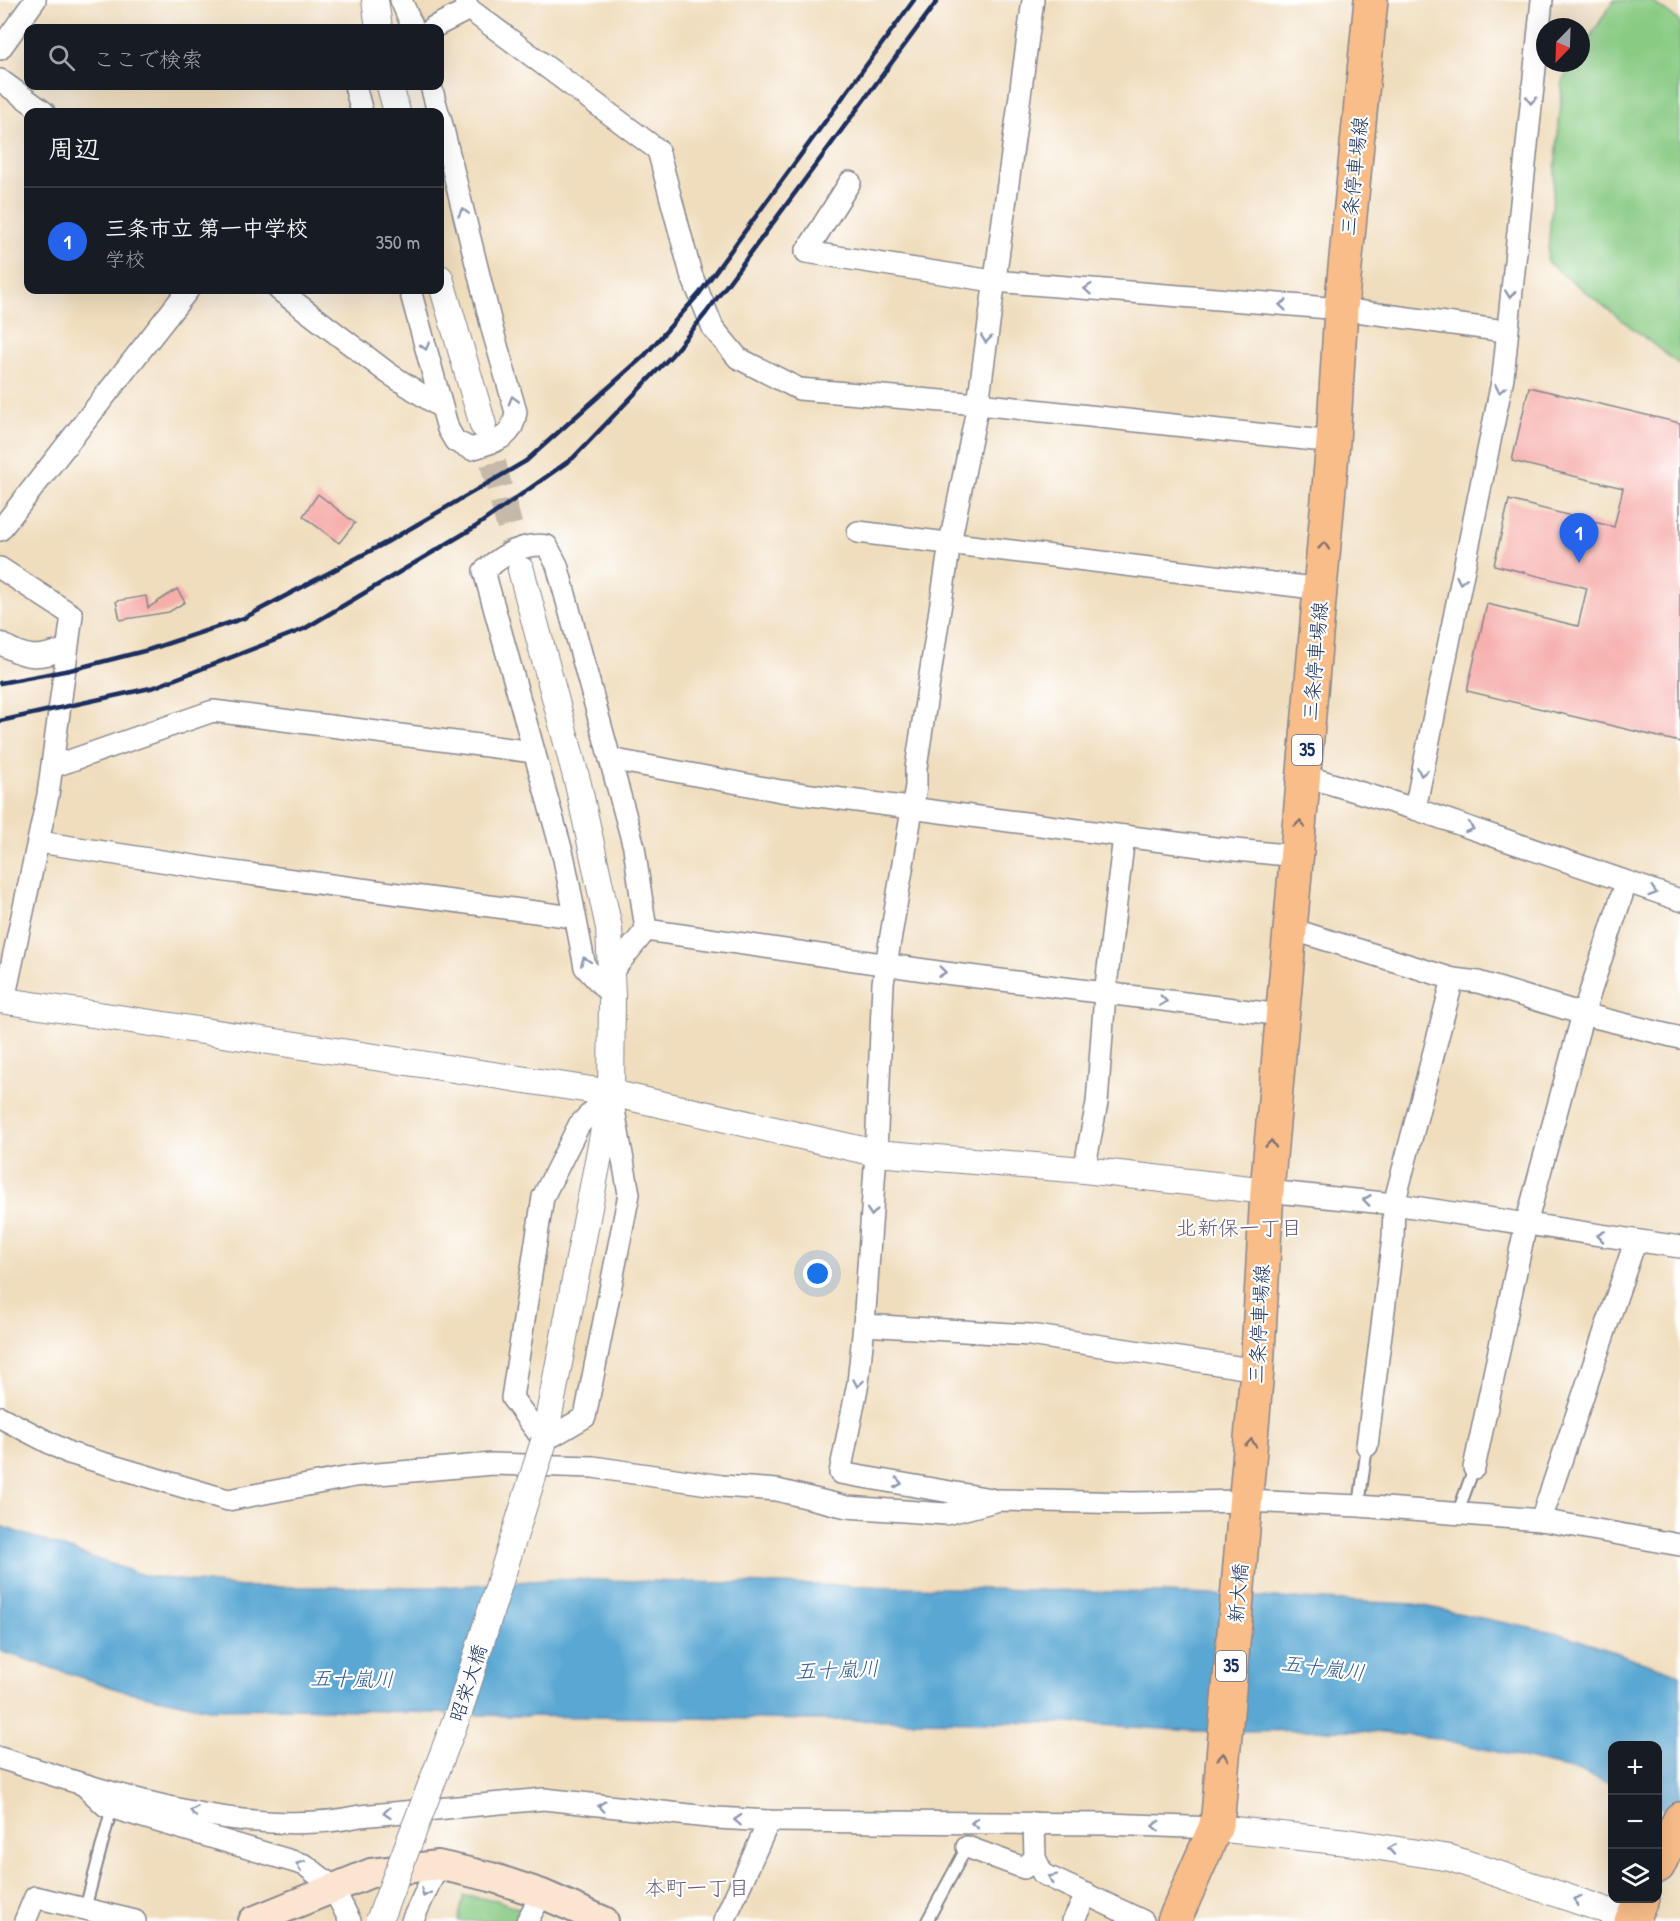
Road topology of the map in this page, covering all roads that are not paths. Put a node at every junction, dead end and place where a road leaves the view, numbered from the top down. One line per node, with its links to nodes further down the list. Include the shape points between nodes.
1 (35, 0): 9 (street)
2 (401, 0): 7 (street)
3 (1033, 0): 20 (street)
4 (1371, 0): 25 (main road, 三条停車場線 / 35)
5 (1542, 0): 26 (street, one-way to 26)
6 (467, 4): 8 (street); 27 (street, via 657,150 691,274 713,328 738,358 799,389)
7 (411, 24)
8 (438, 24)
9 (0, 49)
10 (0, 80): 14 (street)
11 (356, 90): 15 (street)
12 (391, 90): 16 (street)
13 (433, 90): 17 (street)
14 (38, 108)
15 (361, 108)
16 (396, 108)
17 (437, 108)
18 (444, 133): 28 (street, one-way to 18, via 455,441 471,449 507,436 516,412)
19 (850, 182): 20 (street, via 806,252)
20 (993, 281): 25 (street, one-way to 20); 27 (street, one-way to 27)
21 (444, 292): 29 (street)
22 (185, 294): 31 (street)
23 (284, 294): 28 (street, via 388,373)
24 (411, 294): 28 (street, one-way to 28)
25 (1341, 309): 26 (street); 30 (main road, 三条停車場線 / 35)
26 (1505, 331): 44 (street, one-way to 44, via 1503,377)
27 (978, 404): 30 (street); 33 (street)
28 (442, 408)
29 (483, 425)
30 (1333, 442): 36 (main road, 三条停車場線 / 35, one-way to 30)
31 (0, 530)
32 (858, 532): 33 (street)
33 (950, 543): 36 (street); 43 (street)
34 (0, 568): 38 (street, via 72,615)
35 (521, 570): 55 (street, 昭栄大橋, via 578,784 609,928)
36 (1321, 589): 42 (main road, 三条停車場線 / 35)
37 (0, 643): 38 (street, via 19,654 38,658)
38 (67, 649): 41 (street)
39 (534, 752): 40 (street, via 484,572 496,560 532,544 547,546 557,564); 41 (street, via 213,711); 50 (street, via 564,859)
40 (609, 759): 43 (street, via 781,791); 52 (street, via 634,847)
41 (52, 767): 46 (street)
42 (1305, 776): 44 (street); 47 (main road, 三条停車場線 / 35, one-way to 42)
43 (911, 806): 45 (street); 53 (street)
44 (1415, 808): 48 (street, one-way to 48)
45 (1124, 836): 47 (street); 56 (street)
46 (39, 842): 50 (street); 57 (street)
47 (1297, 856): 51 (main road, 三条停車場線 / 35)
48 (1626, 883): 49 (street, one-way to 49); 58 (street)
49 (1680, 900)
50 (573, 917): 55 (street, one-way to 50, via 585,967)
51 (1291, 929): 54 (street); 59 (main road, 三条停車場線 / 35)
52 (646, 930): 53 (street); 55 (street)
53 (885, 963): 56 (street, one-way to 56); 62 (street)
54 (1453, 979): 58 (street, via 1478,982); 65 (street)
55 (612, 984): 61 (street, 昭栄大橋)
56 (1105, 994): 59 (street, one-way to 59); 63 (street, via 1096,1103)
57 (2, 1000): 61 (street)
58 (1583, 1014): 60 (street); 66 (street)
59 (1282, 1015): 64 (main road, 三条停車場線 / 35, one-way to 59)
60 (1680, 1038)
61 (611, 1093): 62 (street); 72 (street, 昭栄大橋); 72 (street, via 629,1194 585,1417); 72 (street, via 579,1125 543,1197 512,1398)
62 (876, 1153): 63 (street); 69 (street, one-way to 69)
63 (1084, 1170): 64 (street)
64 (1267, 1191): 65 (street, one-way to 64); 70 (main road, 三条停車場線 / 35)
65 (1394, 1204): 66 (street); 73 (street)
66 (1526, 1224): 67 (street, one-way to 66); 74 (street)
67 (1635, 1242): 68 (street); 79 (street)
68 (1680, 1247)
69 (864, 1325): 70 (street, via 1030,1335); 75 (street, one-way to 75, via 858,1383 840,1473)
70 (1257, 1370): 77 (main road, 三条停車場線 / 35, one-way to 70)
71 (0, 1417): 75 (street, via 69,1453 228,1500 355,1476 492,1464 593,1467 777,1490 847,1507 946,1514)
72 (544, 1441): 102 (street, 昭栄大橋, bridge, via 460,1709)
73 (1367, 1446): 76 (lane)
74 (1474, 1468): 78 (lane)
75 (999, 1500): 77 (street)
76 (1359, 1506): 77 (street); 78 (street)
77 (1246, 1509): 86 (main road, 新大橋 / 35, one-way to 77)
78 (1458, 1512): 79 (street)
79 (1541, 1520): 80 (street)
80 (1680, 1545)
81 (0, 1758): 82 (street)
82 (82, 1783): 83 (street); 85 (street, one-way to 82, via 544,1799 335,1821 274,1821 216,1817)
83 (112, 1807): 92 (street, one-way to 83, via 305,1865); 95 (lane)
84 (1680, 1819): 89 (main road)
85 (769, 1821): 87 (street, one-way to 85); 105 (street)
86 (1216, 1822): 87 (street, one-way to 87); 96 (street, one-way to 86, via 1450,1858); 109 (main road, 35)
87 (1034, 1823): 90 (street)
88 (967, 1847): 90 (street, via 1024,1868); 106 (lane)
89 (1662, 1857)
90 (1035, 1858): 94 (street, one-way to 90, via 1043,1874)
91 (438, 1865): 92 (main road, via 371,1873); 93 (main road); 103 (street, one-way to 103)
92 (332, 1886): 100 (main road); 101 (street)
93 (542, 1894): 97 (main road); 104 (street)
94 (1087, 1894): 107 (street); 108 (street)
95 (85, 1909): 98 (street, via 35,1897); 99 (street)
96 (1636, 1914)
97 (599, 1918)
98 (24, 1921)
99 (135, 1921)
100 (253, 1921)
101 (350, 1921)
102 (379, 1921)
103 (412, 1921)
104 (527, 1921)
105 (724, 1921)
106 (927, 1921)
107 (1073, 1921)
108 (1143, 1921)
109 (1174, 1921)

